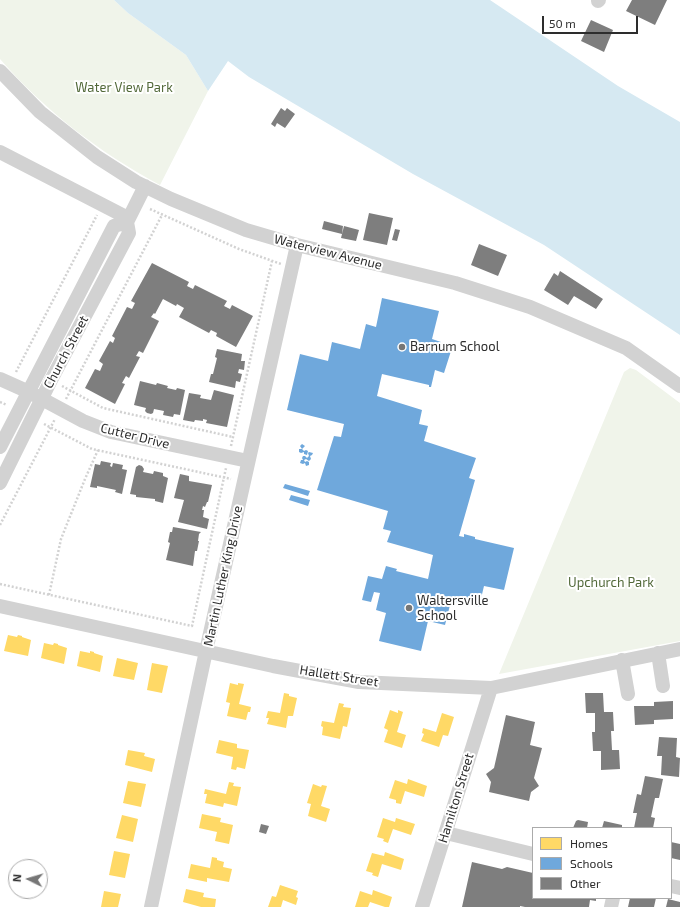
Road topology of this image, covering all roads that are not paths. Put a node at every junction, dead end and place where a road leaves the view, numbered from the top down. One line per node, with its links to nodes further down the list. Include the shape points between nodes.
1 (0, 71): 3 (street, Waterview Avenue, via 60,129 97,157)
2 (0, 152): 4 (street)
3 (145, 186): 4 (street, Church Street); 5 (street, Waterview Avenue, via 246,230)
4 (128, 220): 8 (street, Church Street, via 114,226); 9 (street, Church Street, via 129,233)
5 (297, 245): 7 (street, Waterview Avenue, via 455,283 530,307 626,348); 11 (street, Martin Luther King Drive)
6 (5, 381): 8 (street, Cutter Drive)
7 (680, 386)
8 (29, 392): 9 (street, Cutter Drive); 10 (street, Church Street)
9 (42, 399): 11 (street, Cutter Drive, via 83,421 111,432); 12 (street, Church Street)
10 (0, 447)
11 (248, 461): 15 (street, Martin Luther King Drive)
12 (0, 482)
13 (0, 606): 15 (street, Hallett Street)
14 (680, 649): 16 (street, Hallett Street)
15 (206, 651): 19 (street, Hallett Street, via 360,682); 23 (street, Martin Luther King Drive)
16 (658, 654): 17 (street, Hallett Street); 18 (street)
17 (622, 660): 19 (street, Hallett Street); 20 (street)
18 (663, 686)
19 (491, 688): 21 (street, Hamilton Street)
20 (628, 694)
21 (446, 833): 22 (street); 24 (street, Hamilton Street)
22 (532, 854)
23 (151, 907)
24 (422, 907)

